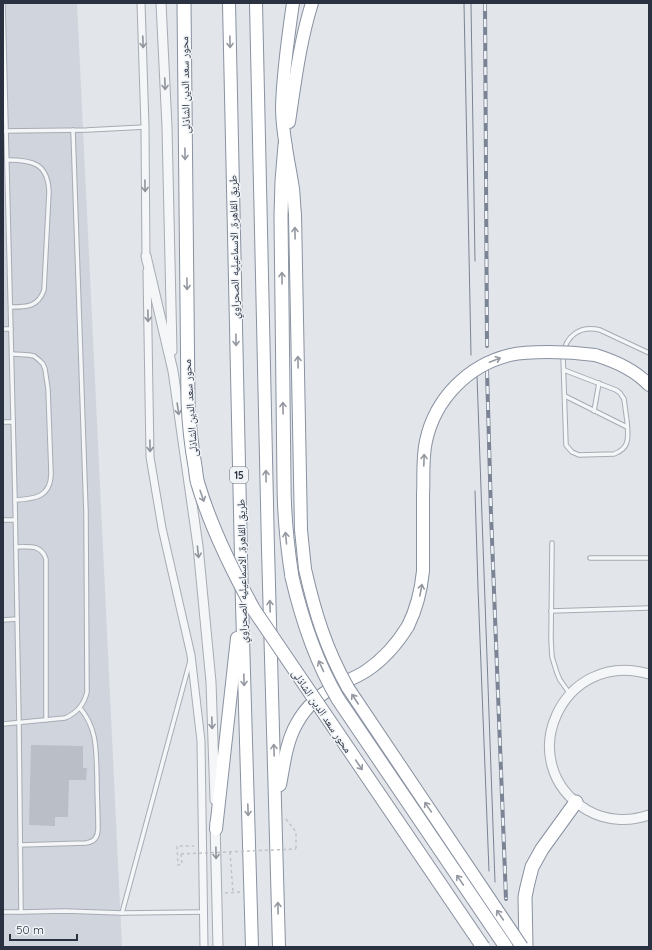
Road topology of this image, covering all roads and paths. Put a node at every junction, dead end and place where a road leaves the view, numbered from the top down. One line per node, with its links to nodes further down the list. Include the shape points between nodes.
1 (3, 3): 10 (lane)
2 (141, 3): 12 (street, one-way to 12)
3 (161, 3): 26 (street, one-way to 26)
4 (184, 3): 72 (highway, محور سعد الدين الشاذلى, one-way to 72, bridge, via 188,402 190,442 198,483 225,555 254,610)
5 (229, 3): 41 (highway, طريق القاهرة, الاسماعيليه الصحراوي / 15, one-way to 41)
6 (256, 3): 11 (highway)
7 (263, 3): 11 (highway)
8 (293, 3): 15 (highway, via 282,108)
9 (312, 3): 15 (highway, via 297,66)
10 (3, 11): 14 (lane)
11 (257, 41): 54 (highway, one-way to 11)
12 (145, 127): 13 (lane); 19 (street, one-way to 19)
13 (74, 130): 14 (lane); 49 (lane, via 86,520 87,692)
14 (5, 131): 16 (lane)
15 (285, 145): 73 (highway, محور سعد الدين الشاذلى, one-way to 15, bridge, via 335,693 314,652 297,602 285,525 281,216); 74 (highway, one-way to 15, bridge, via 348,688 321,631 312,600 301,530 294,214 293,190)
16 (8, 160): 18 (lane); 20 (lane, via 28,161 40,167 47,178 50,192 44,290 35,303 25,307)
17 (3, 193): 18 (lane)
18 (8, 193): 20 (lane)
19 (146, 256): 26 (street); 46 (street, one-way to 46, via 150,457 162,528)
20 (11, 307): 22 (lane)
21 (3, 329): 22 (lane)
22 (11, 329): 24 (lane)
23 (649, 353): 25 (lane, via 600,330 582,329 572,335 565,344)
24 (12, 354): 32 (lane); 34 (lane, via 34,356 46,370 51,473 50,485 42,495)
25 (564, 370): 27 (lane); 29 (lane)
26 (173, 371): 56 (street, one-way to 56, via 198,546 211,682)
27 (599, 383): 30 (lane); 33 (lane, via 622,395)
28 (649, 385): 54 (highway, one-way to 28, bridge, via 288,743 301,716 321,695 376,664 394,646 408,626 417,605 423,571 425,446 438,408 452,389 469,374 489,362 511,355 534,352 595,355 617,362)
29 (565, 396): 30 (lane); 33 (lane, via 566,445 576,454 618,452 626,444)
30 (594, 411): 33 (lane)
31 (3, 422): 32 (lane)
32 (13, 422): 34 (lane)
33 (627, 427)
34 (15, 500): 36 (lane)
35 (3, 520): 36 (lane)
36 (15, 520): 38 (lane)
37 (552, 543): 43 (lane)
38 (16, 547): 45 (lane); 50 (lane, via 35,548 42,552 46,559)
39 (590, 558): 40 (lane)
40 (649, 558)
41 (242, 604): 56 (highway); 61 (highway, طريق القاهرة, الاسماعيليه الصحراوي / 15, one-way to 61)
42 (649, 608): 43 (lane)
43 (551, 611): 48 (lane, via 554,665)
44 (3, 620): 45 (lane)
45 (17, 620): 51 (lane)
46 (192, 655): 59 (street, via 200,741); 67 (lane)
47 (649, 674): 48 (street, via 627,670 606,672 586,681)
48 (570, 694): 53 (street, via 554,721 550,753 560,783)
49 (80, 708): 50 (lane, via 65,718); 58 (lane, via 92,727 96,746 97,836 86,844)
50 (46, 720): 51 (lane)
51 (19, 723): 52 (lane); 58 (lane)
52 (3, 724)
53 (576, 802): 55 (street, via 600,816 621,820); 75 (highway, via 542,849 531,872 525,897)
54 (275, 806): 71 (highway, one-way to 54)
55 (649, 815)
56 (216, 829): 63 (street, one-way to 63)
57 (296, 832): 60 (path, bridge, via 296,849)
58 (20, 845): 65 (lane)
59 (202, 845): 60 (path, bridge, via 177,846 178,865 182,864 182,854); 66 (street)
60 (230, 852): 62 (path)
61 (251, 891): 62 (path); 70 (highway, طريق القاهرة, الاسماعيليه الصحراوي / 15)
62 (233, 892): 63 (path)
63 (217, 894): 69 (street)
64 (3, 912): 65 (lane)
65 (21, 912): 67 (lane)
66 (204, 912): 67 (lane); 68 (street)
67 (122, 913)
68 (204, 947)
69 (218, 947)
70 (252, 947)
71 (279, 947)
72 (483, 947)
73 (506, 947)
74 (522, 947)
75 (526, 947)

